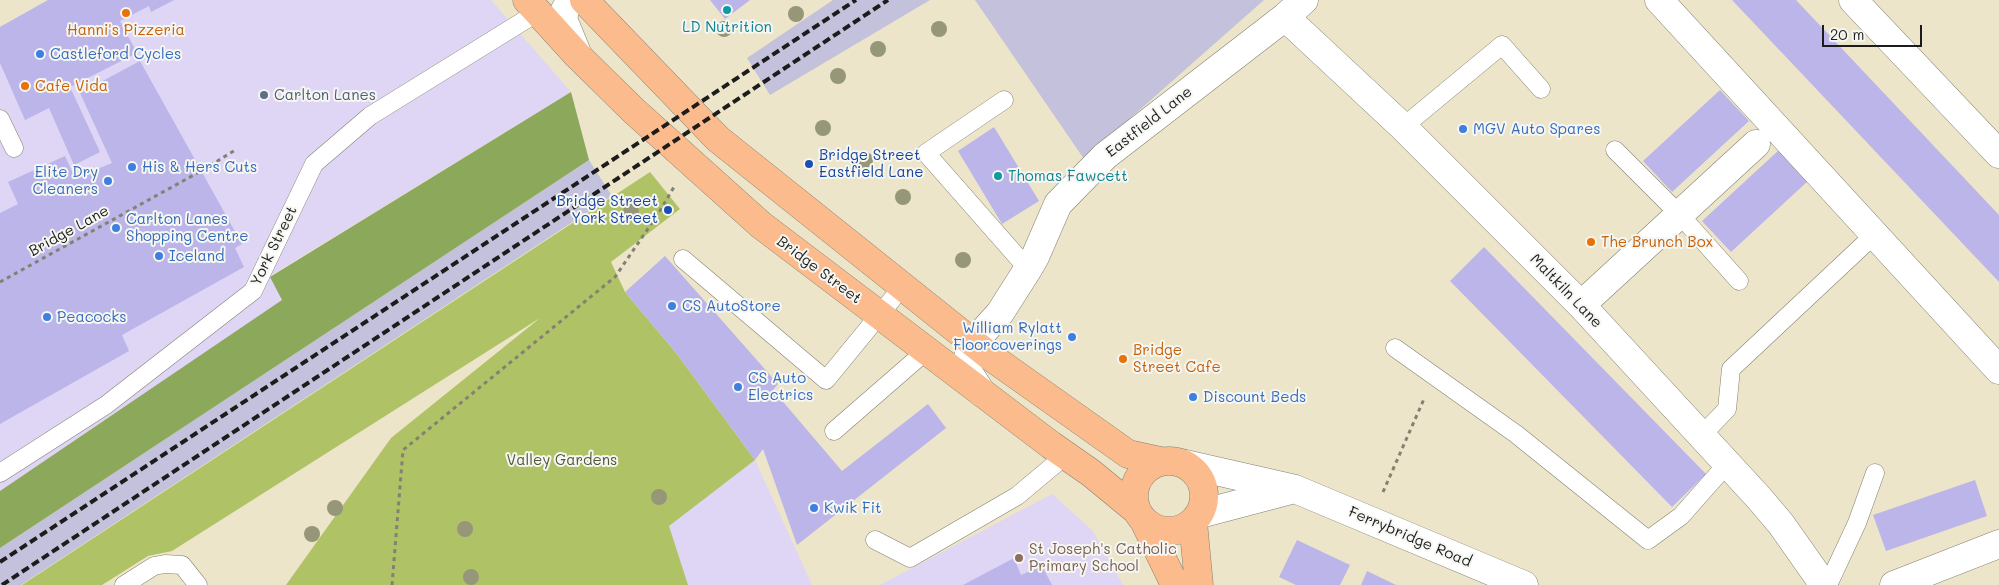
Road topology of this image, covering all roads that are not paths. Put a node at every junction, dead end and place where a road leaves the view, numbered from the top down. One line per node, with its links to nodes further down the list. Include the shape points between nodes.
1 (565, 0): 6 (street, via 554,6)
2 (571, 0): 8 (street, via 563,19)
3 (584, 0): 22 (main road, via 718,139)
4 (1659, 0): 18 (street)
5 (1853, 0): 16 (street)
6 (534, 4): 8 (main road, Bridge Street); 35 (lane, York Street, via 370,116 314,164 253,291 106,405)
7 (1294, 8): 12 (street, Maltkiln Lane); 20 (street, Eastfield Lane, via 1105,156 1058,204)
8 (577, 54): 24 (main road, Bridge Street, via 634,111 761,225)
9 (1540, 89): 12 (lane, via 1502,45)
10 (1004, 100): 20 (lane, via 926,154)
11 (0, 119): 14 (lane)
12 (1403, 127): 23 (street, Maltkiln Lane)
13 (1756, 144): 17 (street)
14 (14, 148)
15 (1616, 150): 17 (lane)
16 (1999, 154)
17 (1680, 215): 21 (lane); 23 (street)
18 (1874, 235): 28 (street); 31 (lane, via 1731,369 1727,409)
19 (682, 259): 24 (lane, via 826,380)
20 (1028, 269): 25 (street, Eastfield Lane, via 1000,313)
21 (1740, 281)
22 (903, 286): 24 (lane); 25 (main road)
23 (1581, 305): 31 (street, Maltkiln Lane)
24 (879, 315): 27 (main road, Bridge Street)
25 (973, 343): 27 (street); 29 (street, Eastfield Lane, via 966,363); 33 (main road, via 1128,454)
26 (1395, 348): 34 (lane, via 1516,434 1648,540 1681,516)
27 (926, 351): 29 (main road, Bridge Street); 30 (lane)
28 (1999, 370)
29 (981, 392): 32 (main road, Bridge Street)
30 (834, 431)
31 (1702, 435): 34 (street, Maltkiln Lane)
32 (1066, 455): 38 (main road, Bridge Street, via 1092,473); 40 (lane, via 1017,496 910,558)
33 (1172, 463): 37 (street, Ferrybridge Road); 38 (main road, via 1152,464 1139,477 1133,491); 39 (main road, via 1199,477 1204,505)
34 (1727, 464): 47 (street, Maltkiln Lane, via 1781,524)
35 (0, 473)
36 (1875, 473): 48 (lane)
37 (1295, 489): 39 (street); 46 (street, Ferrybridge Road)
38 (1140, 517): 39 (main road, via 1157,530 1166,532 1179,531); 44 (main road)
39 (1197, 518): 45 (main road)
40 (875, 540)
41 (1999, 544): 49 (street)
42 (124, 585): 43 (lane, via 154,566 165,564 182,565)
43 (198, 585)
44 (1175, 585)
45 (1199, 585)
46 (1524, 585)
47 (1824, 585)
48 (1828, 585)
49 (1894, 585)

